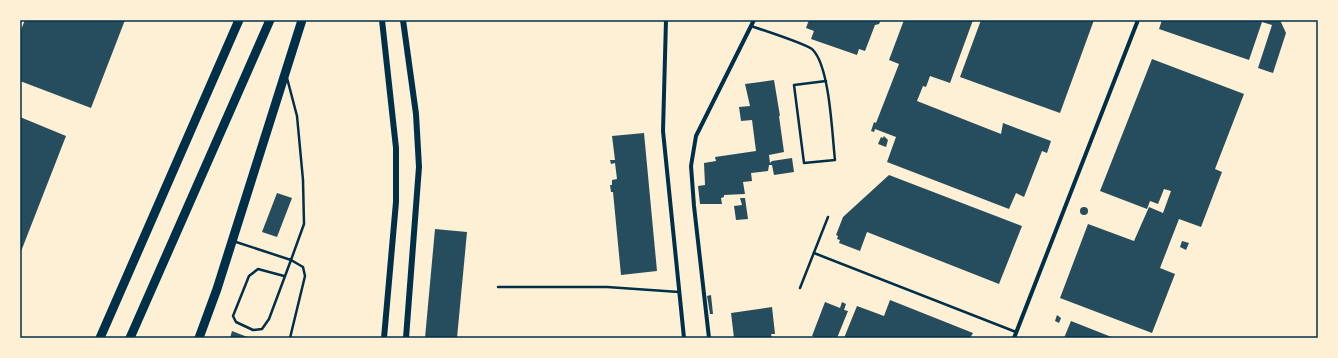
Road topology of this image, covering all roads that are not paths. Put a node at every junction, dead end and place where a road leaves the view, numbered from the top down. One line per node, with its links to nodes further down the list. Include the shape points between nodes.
1 (239, 20): 21 (highway)
2 (270, 20): 22 (highway)
3 (302, 20): 10 (highway)
4 (382, 20): 25 (street, via 396,148 396,202)
5 (403, 20): 26 (street, via 416,114 419,167)
6 (666, 20): 19 (street, via 663,131)
7 (754, 20): 9 (street)
8 (1138, 20): 20 (street)
9 (750, 26): 11 (lane, via 813,49); 28 (street, via 696,136 691,166)
10 (286, 76): 13 (highway); 15 (lane, via 297,116 303,180 304,224)
11 (826, 81): 11 (lane, via 835,160 804,163 794,85)
12 (828, 216): 14 (lane)
13 (233, 240): 15 (lane); 23 (highway)
14 (814, 253): 18 (lane); 20 (lane)
15 (291, 260): 16 (lane); 24 (lane, via 303,267 305,276)
16 (284, 276): 16 (lane, via 262,329 253,330 236,322 233,316 249,276 258,269)
17 (498, 287): 19 (lane, via 607,287)
18 (800, 288)
19 (679, 292): 27 (street)
20 (1016, 333): 29 (street)
21 (100, 338)
22 (130, 338)
23 (199, 338)
24 (290, 338)
25 (384, 338)
26 (406, 338)
27 (684, 338)
28 (709, 338)
29 (1014, 338)

